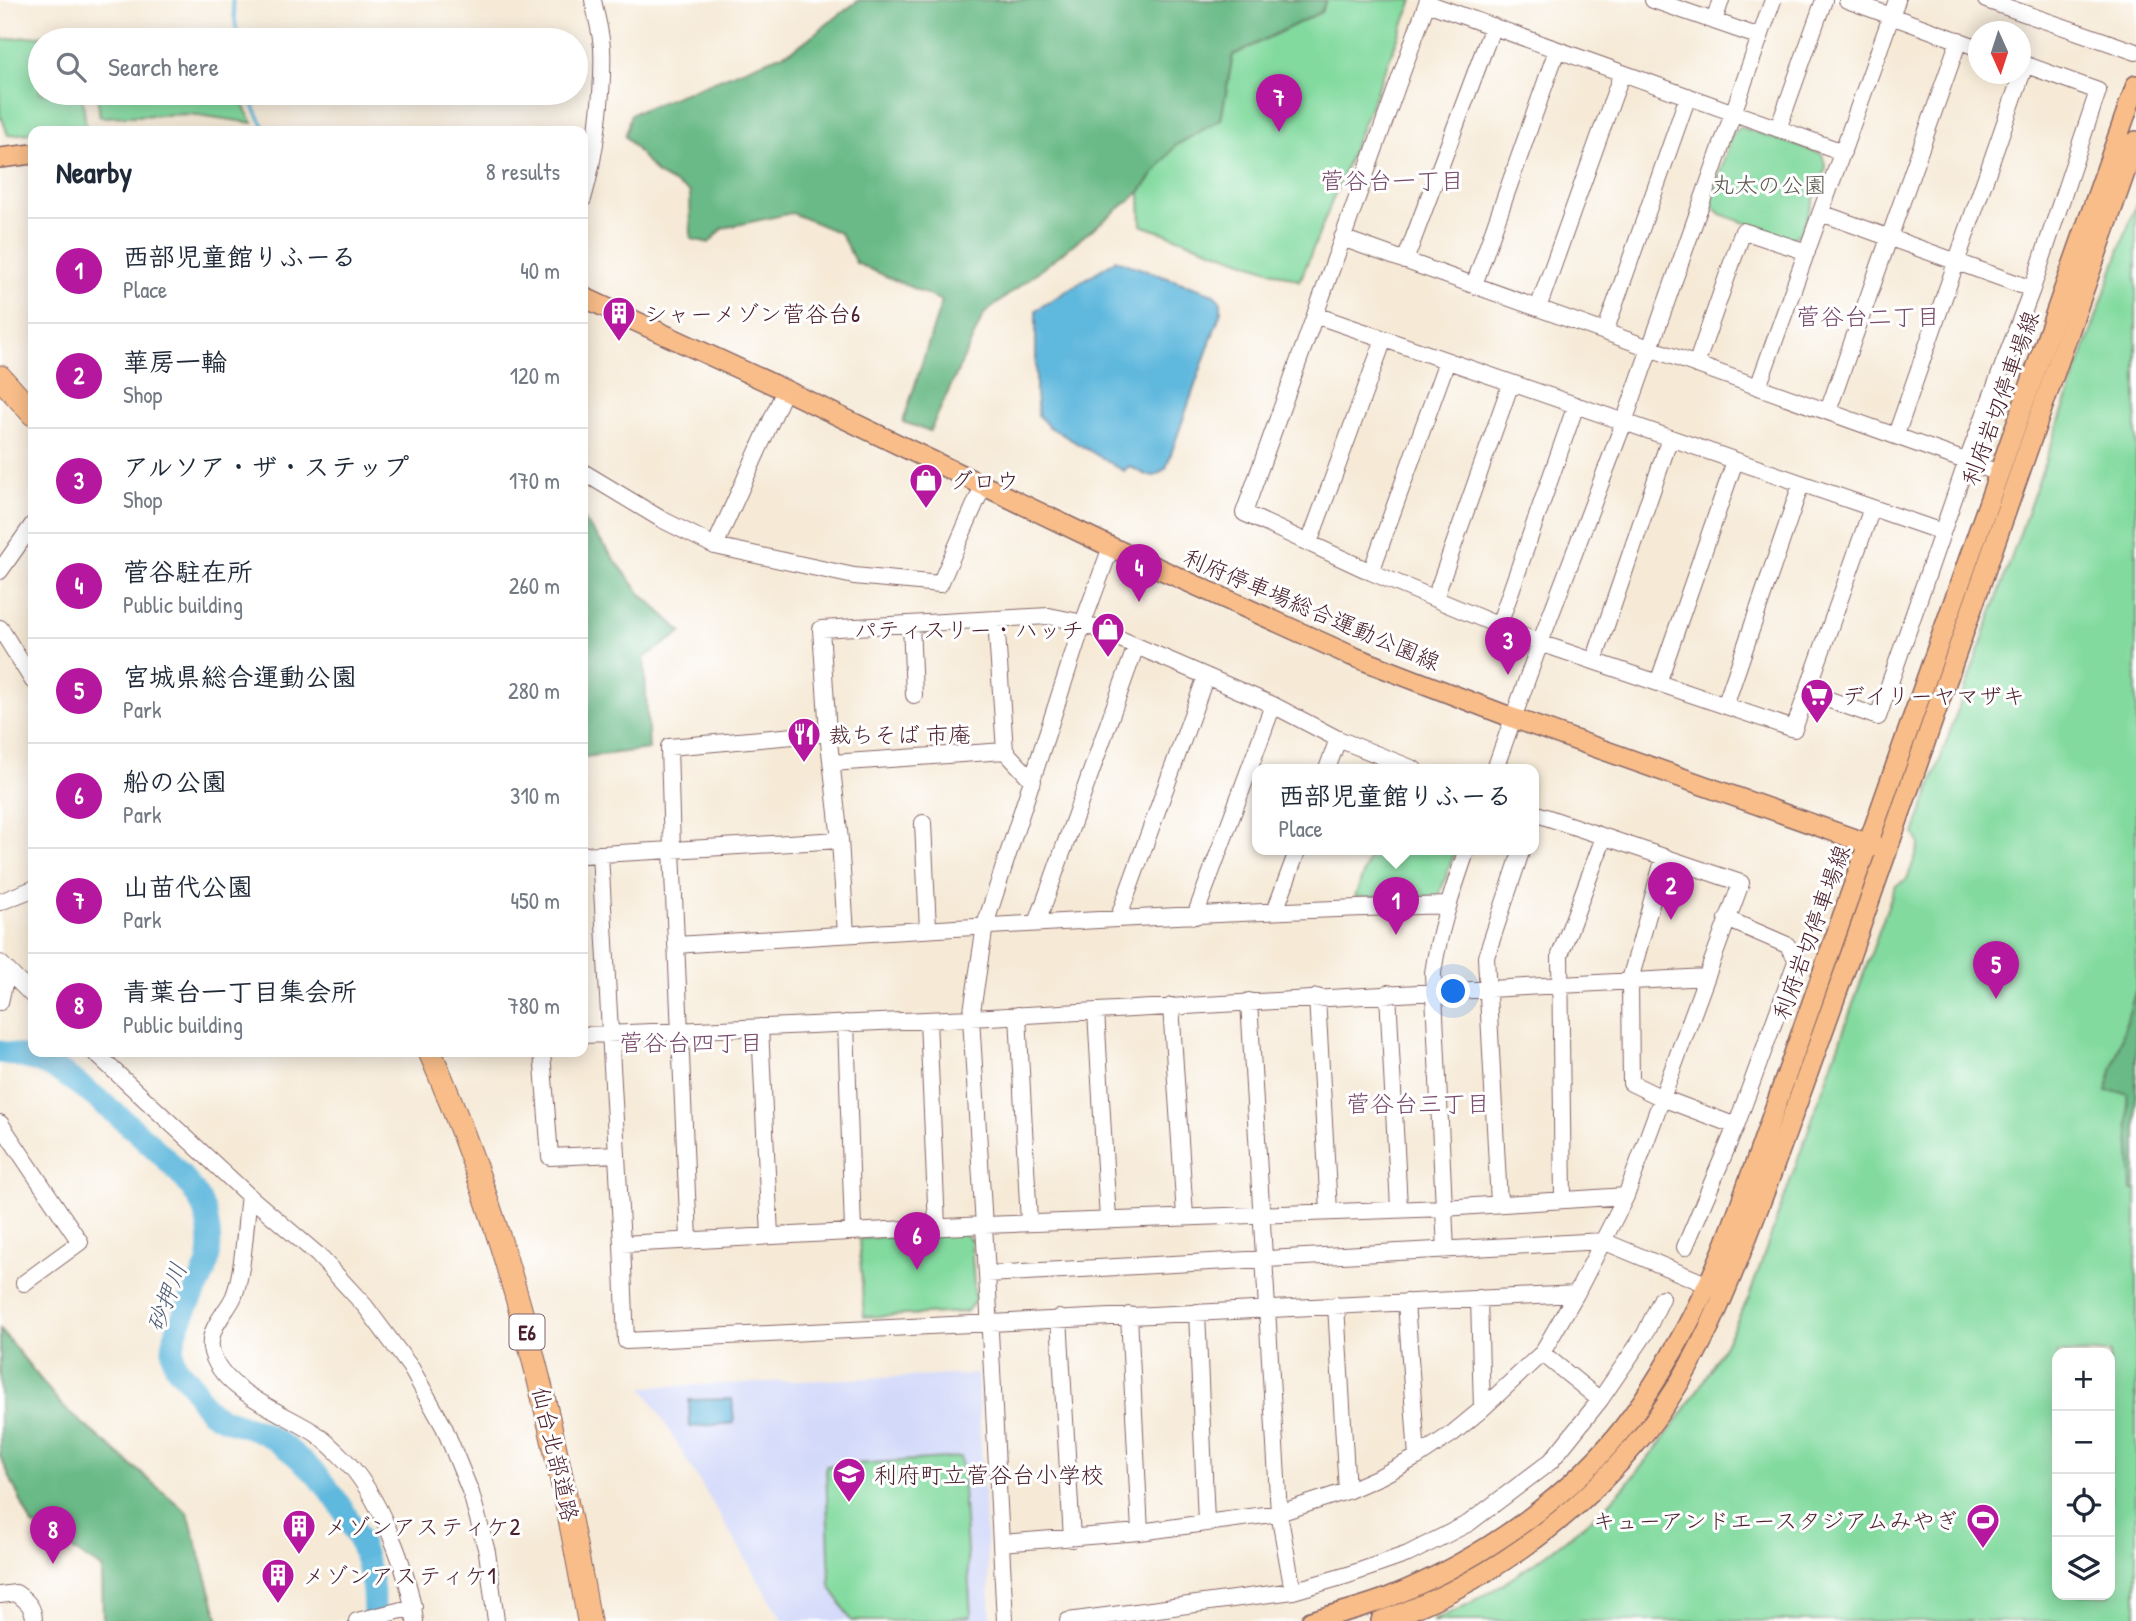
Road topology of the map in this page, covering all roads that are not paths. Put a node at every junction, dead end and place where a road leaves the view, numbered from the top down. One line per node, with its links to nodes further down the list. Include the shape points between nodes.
1 (593, 0): 29 (street, via 602,47)
2 (1653, 0): 11 (street)
3 (1721, 0): 11 (street)
4 (1773, 0): 13 (street)
5 (1824, 0): 24 (street)
6 (1847, 0): 10 (street)
7 (1897, 0): 10 (street)
8 (1986, 0): 17 (street)
9 (1427, 1): 12 (street); 32 (street)
10 (1892, 16): 14 (street); 26 (street)
11 (1714, 21): 13 (street)
12 (1493, 26): 16 (street); 34 (street)
13 (1760, 37): 23 (street)
14 (1959, 40): 15 (street); 31 (street)
15 (1968, 44)
16 (1557, 50): 19 (street); 36 (street)
17 (2136, 52)
18 (2031, 67): 37 (street, via 2098,91)
19 (1622, 73): 22 (street); 39 (street)
20 (2016, 84): 35 (street)
21 (2136, 85): 58 (main road, 利府岩切停車場線)
22 (1688, 96): 23 (street); 41 (street)
23 (1733, 113): 24 (street); 43 (street)
24 (1778, 129): 26 (street)
25 (2136, 141): 99 (main road, 利府岩切停車場線)
26 (1843, 152): 30 (street)
27 (28, 155): 28 (main road)
28 (0, 158)
29 (588, 170)
30 (1821, 213): 31 (street); 33 (street)
31 (1889, 237): 35 (street); 52 (street)
32 (1342, 238): 34 (street); 40 (street)
33 (1807, 252): 45 (street, via 1742,232); 48 (street)
34 (1405, 261): 36 (street)
35 (1956, 262): 37 (street); 54 (street)
36 (1474, 285): 39 (street)
37 (2032, 289): 57 (street)
38 (588, 299): 49 (main road, 利府停車場総合運動公園線)
39 (1538, 308): 41 (street)
40 (1315, 315): 42 (street); 65 (street, via 1244,513)
41 (1605, 332): 43 (street)
42 (1384, 339): 44 (street); 65 (street)
43 (1650, 349): 45 (street); 53 (street)
44 (1447, 361): 47 (street); 69 (street)
45 (1696, 365): 48 (street)
46 (0, 377): 51 (highway)
47 (1511, 383): 50 (street); 70 (street)
48 (1758, 387): 52 (street)
49 (785, 390): 61 (main road, 利府停車場総合運動公園線); 66 (street)
50 (1576, 405): 53 (street); 74 (street)
51 (28, 408)
52 (1828, 411): 54 (street)
53 (1624, 422): 55 (street); 76 (street)
54 (1896, 435): 57 (street)
55 (1670, 438): 56 (street); 78 (street)
56 (1735, 461): 60 (street); 81 (street)
57 (1967, 461): 58 (street); 64 (street)
58 (1999, 473): 99 (main road, 利府岩切停車場線)
59 (588, 475): 66 (street)
60 (1801, 484): 62 (street); 85 (street)
61 (983, 486): 66 (street, via 940,584 854,576); 67 (main road, 利府停車場総合運動公園線)
62 (1872, 508): 64 (street); 82 (street)
63 (28, 531): 68 (street)
64 (1942, 532): 82 (street, via 1878,717)
65 (1309, 543): 69 (street)
66 (715, 545)
67 (1111, 547): 73 (street); 86 (main road, 利府停車場総合運動公園線, via 1352,656)
68 (0, 571)
69 (1371, 572): 70 (street)
70 (1435, 598): 74 (street)
71 (996, 620): 72 (street); 73 (street, via 1049,616); 89 (street)
72 (911, 624): 83 (street); 87 (street, via 821,629)
73 (1083, 624): 77 (street); 94 (street)
74 (1499, 625): 76 (street)
75 (0, 628): 79 (street)
76 (1540, 643): 78 (street); 86 (street)
77 (1136, 646): 80 (street); 114 (street)
78 (1594, 661): 81 (street)
79 (28, 673)
80 (1206, 676): 84 (street); 112 (street)
81 (1658, 683): 85 (street)
82 (1807, 692): 85 (street, via 1794,729)
83 (914, 695)
84 (1273, 705): 88 (street); 111 (street)
85 (1725, 706)
86 (1513, 718): 93 (street); 99 (main road, 利府停車場総合運動公園線)
87 (828, 733): 90 (street); 100 (street, via 669,747)
88 (1338, 739): 91 (street); 92 (street)
89 (1005, 751): 90 (street); 94 (street)
90 (832, 763): 98 (street)
91 (1329, 764)
92 (1400, 764)
93 (1497, 764)
94 (1033, 781): 115 (street)
95 (1539, 815): 97 (street)
96 (923, 823): 116 (street)
97 (1604, 837): 106 (street); 122 (street, via 1560,955)
98 (840, 840): 100 (street); 117 (street)
99 (1878, 848): 171 (main road, 利府岩切停車場線); 172 (main road, 利府岩切停車場線, via 1810,1070)
100 (672, 850): 101 (street); 118 (street)
101 (600, 854): 102 (street); 138 (street)
102 (588, 855)
103 (1296, 855): 110 (street)
104 (1465, 855): 109 (street)
105 (1520, 855): 123 (street, via 1486,957)
106 (1664, 857): 113 (street, via 1741,883); 121 (street)
107 (28, 891): 108 (street)
108 (0, 902)
109 (1448, 905): 110 (street); 124 (street, via 1436,947)
110 (1275, 911): 111 (street)
111 (1195, 916): 112 (street)
112 (1118, 919): 114 (street)
113 (1727, 919): 120 (street); 145 (street, via 1787,945 1797,959)
114 (1037, 923): 115 (street)
115 (985, 925): 116 (street); 133 (street)
116 (928, 929): 117 (street)
117 (846, 934): 118 (street)
118 (676, 946): 137 (street)
119 (3, 967): 125 (street); 128 (street)
120 (1706, 977): 121 (street); 143 (street)
121 (1630, 980): 122 (street); 143 (street, via 1631,1083)
122 (1559, 984): 123 (street); 150 (street)
123 (1486, 987): 124 (street); 151 (street)
124 (1434, 990): 126 (street); 153 (street)
125 (28, 991)
126 (1388, 993): 127 (street); 152 (street)
127 (1317, 998): 129 (street); 154 (street)
128 (0, 1002)
129 (1249, 1002): 130 (street); 155 (street)
130 (1171, 1006): 131 (street); 156 (street)
131 (1096, 1011): 132 (street); 157 (street)
132 (1018, 1015): 133 (street); 158 (street)
133 (971, 1018): 134 (street); 159 (street)
134 (928, 1020): 135 (street); 160 (street)
135 (846, 1023): 136 (street); 161 (street)
136 (760, 1027): 137 (street); 162 (street)
137 (679, 1031): 138 (street); 163 (street)
138 (609, 1034): 139 (street); 147 (street)
139 (588, 1035)
140 (99, 1057): 148 (street)
141 (432, 1057): 199 (highway, 仙台北部道路 / E6, via 515,1287 546,1403)
142 (542, 1057): 147 (street, via 550,1157)
143 (1662, 1098): 145 (street); 149 (street)
144 (0, 1123): 146 (street)
145 (1735, 1126): 166 (street)
146 (6, 1146): 170 (street, via 80,1242)
147 (616, 1154): 165 (street)
148 (249, 1196): 195 (street, via 240,1277 228,1310 212,1334 211,1348 233,1385 316,1434 346,1460 386,1525 401,1563); 198 (street, via 318,1255 365,1306 411,1368 444,1427 471,1493 487,1552)
149 (1626, 1196): 150 (street); 164 (street)
150 (1563, 1199): 151 (street)
151 (1499, 1203): 153 (street)
152 (1399, 1208): 153 (street); 154 (street)
153 (1444, 1208): 167 (street)
154 (1329, 1211): 155 (street)
155 (1260, 1213): 156 (street); 168 (street)
156 (1185, 1216): 157 (street)
157 (1108, 1220): 158 (street)
158 (1030, 1223): 159 (street)
159 (984, 1225): 160 (street); 169 (street)
160 (937, 1227): 161 (street)
161 (853, 1231): 162 (street)
162 (770, 1236): 163 (street)
163 (689, 1240): 165 (street)
164 (1603, 1241): 167 (street); 171 (street); 173 (street)
165 (622, 1244): 182 (street, via 626,1341)
166 (1685, 1247)
167 (1446, 1251): 168 (street)
168 (1263, 1260): 169 (street); 178 (street)
169 (987, 1274): 182 (street)
170 (24, 1283)
171 (1708, 1285): 172 (street); 202 (main road, 利府岩切停車場線, via 1677,1346 1631,1417 1586,1470 1545,1506 1495,1542 1427,1580 1390,1597)
172 (1726, 1293): 203 (main road, 利府岩切停車場線, via 1673,1393 1639,1441 1602,1480 1558,1521 1497,1565 1446,1594)
173 (1576, 1294): 174 (street); 183 (street)
174 (1479, 1298): 176 (street); 185 (street)
175 (1662, 1298): 184 (street, via 1645,1334)
176 (1406, 1302): 177 (street); 186 (street)
177 (1336, 1305): 178 (street); 187 (street)
178 (1266, 1308): 179 (street); 188 (street)
179 (1197, 1312): 180 (street); 189 (street)
180 (1129, 1315): 181 (street); 190 (street)
181 (1059, 1318): 182 (street); 191 (street)
182 (990, 1321): 192 (street)
183 (1542, 1353): 184 (street); 185 (street)
184 (1600, 1400): 193 (street, via 1551,1461 1469,1524 1408,1554)
185 (1482, 1409): 186 (street)
186 (1417, 1457): 187 (street)
187 (1347, 1491): 188 (street)
188 (1279, 1513): 189 (street); 193 (street)
189 (1206, 1522): 190 (street)
190 (1140, 1532): 191 (street)
191 (1072, 1539): 192 (street)
192 (1001, 1543): 200 (street)
193 (1293, 1591): 201 (street)
194 (0, 1595): 196 (street, via 16,1593 28,1601)
195 (409, 1613): 197 (street)
196 (34, 1621)
197 (359, 1621)
198 (496, 1621)
199 (589, 1621)
200 (1005, 1621)
201 (1068, 1621)
202 (1311, 1621)
203 (1381, 1621)

